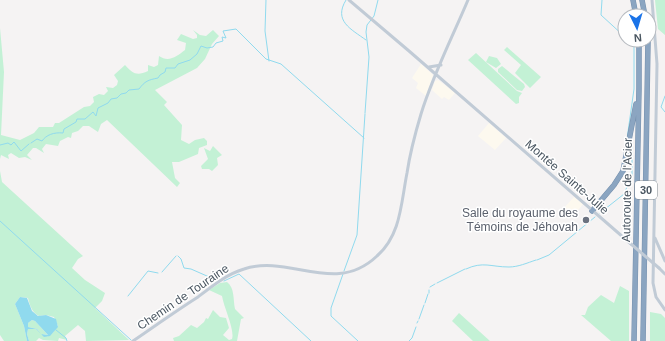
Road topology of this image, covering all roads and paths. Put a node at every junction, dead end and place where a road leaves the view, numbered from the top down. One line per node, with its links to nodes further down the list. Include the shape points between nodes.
1 (349, 0): 6 (street, Montée Sainte-Julie)
2 (468, 0): 7 (street, Chemin de Touraine)
3 (652, 0): 12 (street, via 657,56)
4 (638, 48): 10 (highway, Autoroute de l'Acier / 30)
5 (648, 48): 18 (highway, Autoroute de l'Acier / 30)
6 (409, 51): 8 (street, Montée Sainte-Julie); 9 (street, Montée Sainte-Julie)
7 (441, 65): 8 (street); 9 (street, Chemin de Touraine)
8 (429, 67): 9 (street, Montée Sainte-Julie)
9 (436, 74): 11 (street, Montée Sainte-Julie); 16 (street, Chemin de Touraine, via 414,138 399,219 387,246 375,258 361,268 344,273 320,274 271,266 243,269 224,279)
10 (639, 82): 11 (highway, via 624,169); 17 (highway, Autoroute de l'Acier / 30)
11 (592, 211): 14 (street, Montée Sainte-Julie, bridge)
12 (654, 236): 13 (street); 15 (street, via 654,290)
13 (665, 261)
14 (665, 274)
15 (665, 310)
16 (133, 341)
17 (634, 341)
18 (643, 341)

